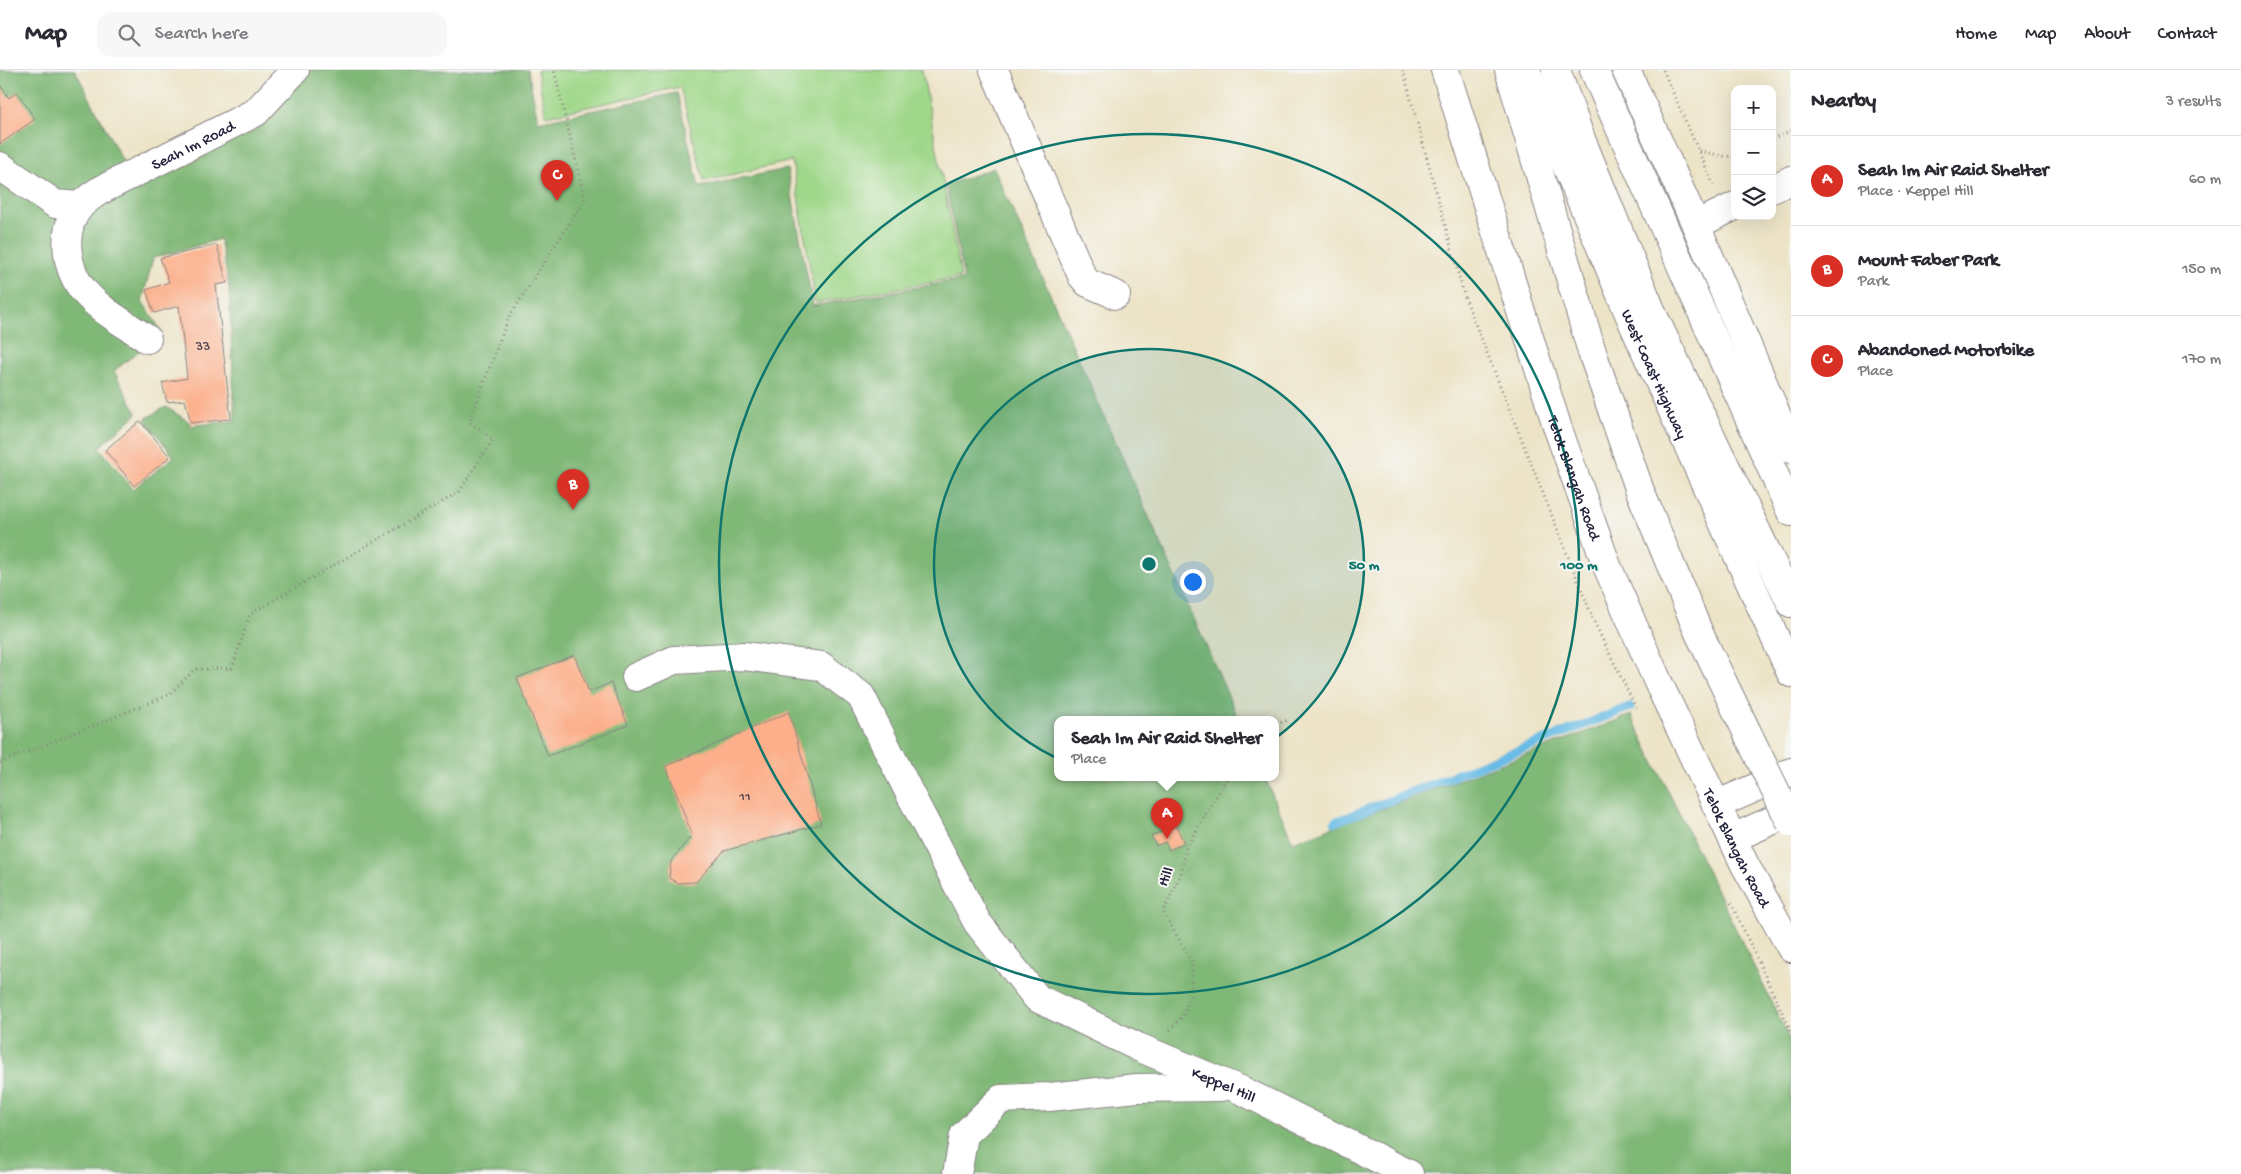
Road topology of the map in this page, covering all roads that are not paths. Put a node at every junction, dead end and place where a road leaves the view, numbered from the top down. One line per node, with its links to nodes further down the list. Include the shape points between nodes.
1 (295, 70): 12 (main road, Seah Im Road, via 256,112 99,191)
2 (994, 70): 15 (main road, via 1082,276 1088,283)
3 (1445, 70): 23 (main road, Telok Blangah Road, via 1556,426 1607,566)
4 (1510, 70): 25 (main road, bridge, via 1592,352 1640,491 1699,633)
5 (1526, 70): 20 (main road, West Coast Highway, via 1634,328)
6 (1556, 70): 19 (main road, via 1653,315)
7 (1594, 70): 18 (main road)
8 (1626, 70): 14 (main road)
9 (0, 166): 12 (main road, via 55,204)
10 (1791, 180): 11 (main road)
11 (1776, 187)
12 (80, 206): 16 (main road, Seah Im Road, via 66,243 71,268 83,290)
13 (1731, 208): 14 (main road)
14 (1696, 225): 17 (main road)
15 (1116, 295)
16 (147, 339)
17 (1791, 449)
18 (1791, 512)
19 (1791, 603)
20 (1791, 673)
21 (636, 677): 28 (main road, Keppel Hill, via 674,660 744,656 821,666 862,696 977,922 1037,998)
22 (1791, 772): 23 (main road)
23 (1716, 805): 26 (main road, Telok Blangah Road)
24 (1791, 812): 26 (main road)
25 (1791, 823)
26 (1732, 838): 27 (main road, Telok Blangah Road)
27 (1791, 948)
28 (1230, 1087): 29 (main road, via 1137,1088 1057,1097 1001,1099 964,1135); 30 (main road, Keppel Hill)
29 (957, 1174)
30 (1409, 1174)

